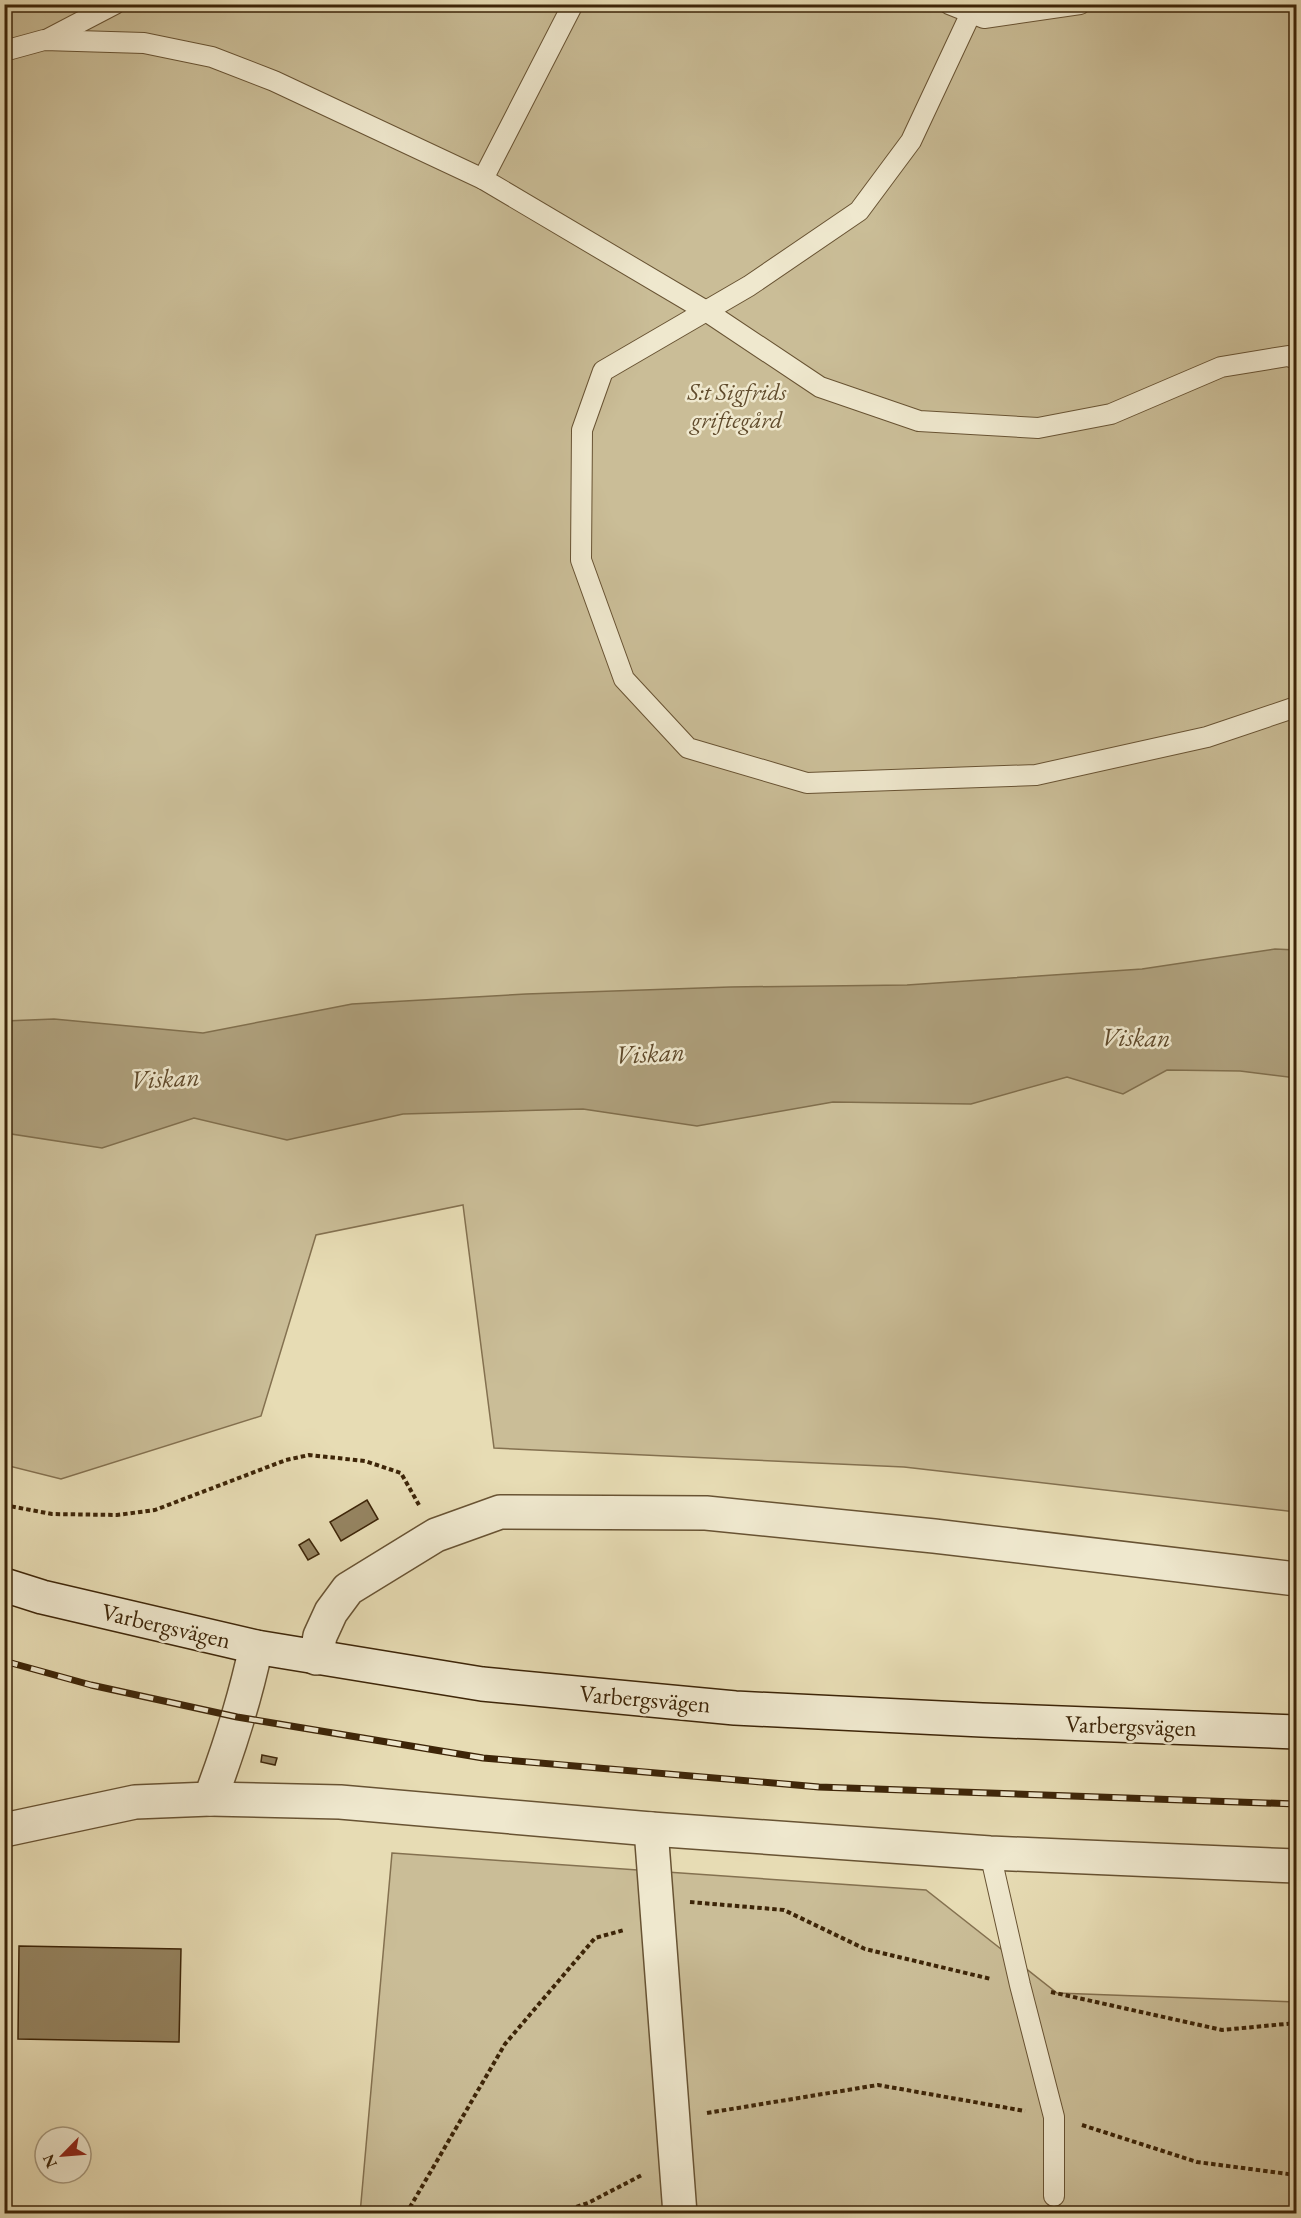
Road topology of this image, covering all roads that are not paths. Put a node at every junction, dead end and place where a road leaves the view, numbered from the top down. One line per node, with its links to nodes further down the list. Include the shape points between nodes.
1 (115, 4): 6 (lane)
2 (573, 4): 8 (lane)
3 (949, 4): 5 (lane)
4 (1080, 4): 5 (lane, via 984,18)
5 (971, 13): 9 (lane, via 911,141 859,211)
6 (44, 40): 7 (lane); 8 (lane, via 144,43 212,57 274,81)
7 (4, 51)
8 (483, 179): 9 (lane)
9 (706, 311): 10 (lane, via 820,387 919,421 1038,428 1111,414 1221,367 1288,356); 11 (lane, via 603,371 582,430 581,560 624,679 688,748 807,783 1036,775 1207,737)
10 (1296, 359)
11 (1296, 707)
12 (1296, 1579): 15 (street, via 706,1513 500,1512 436,1535 348,1590 331,1612 320,1636)
13 (4, 1586): 14 (street, Varbergsvägen)
14 (256, 1647): 15 (street, Varbergsvägen); 17 (street, via 226,1757)
15 (316, 1658): 16 (street, Varbergsvägen, via 482,1684 735,1708)
16 (1296, 1732)
17 (210, 1799): 18 (street, via 340,1802); 19 (street, via 135,1802)
18 (651, 1828): 20 (street); 23 (street)
19 (4, 1830)
20 (990, 1853): 21 (street); 22 (lane, via 1054,2116)
21 (1296, 1866)
22 (1054, 2196)
23 (680, 2214)

